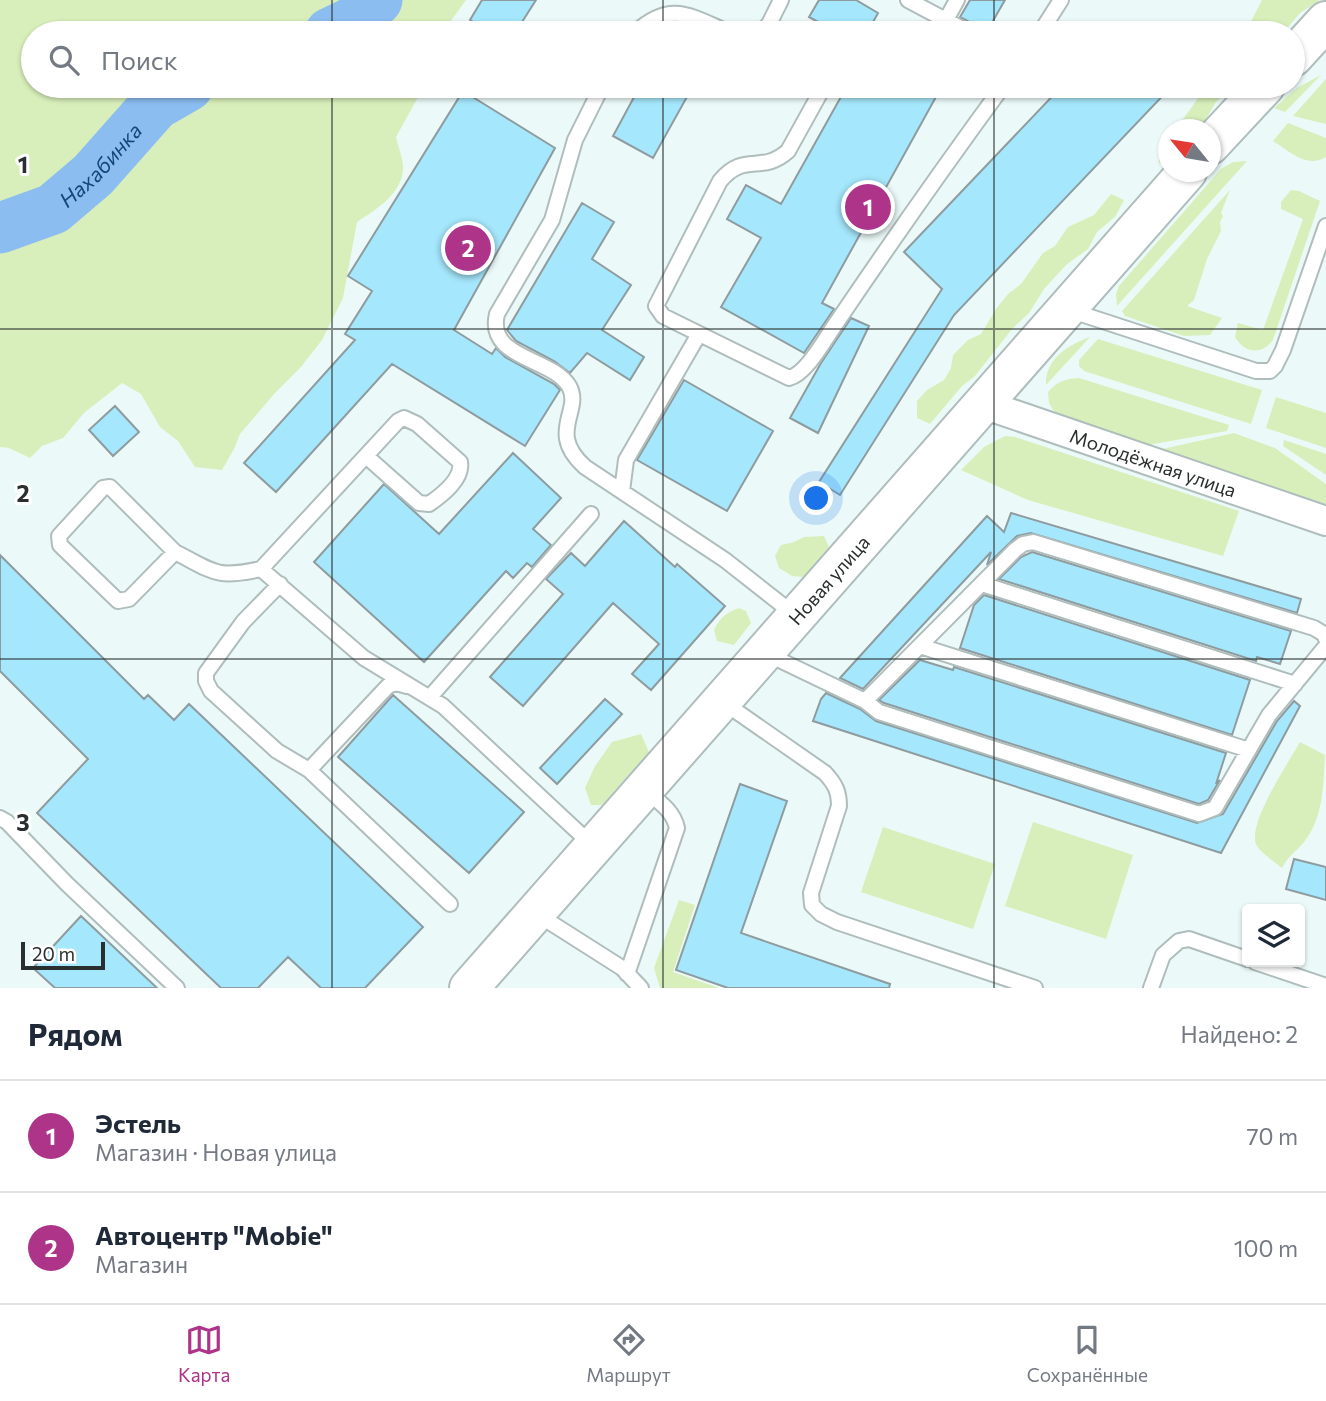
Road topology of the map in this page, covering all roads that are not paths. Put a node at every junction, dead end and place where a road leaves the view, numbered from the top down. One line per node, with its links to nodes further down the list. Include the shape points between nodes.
1 (781, 0): 8 (lane)
2 (908, 0): 5 (lane)
3 (957, 0): 5 (lane)
4 (1061, 0): 9 (lane)
5 (946, 20)
6 (646, 21): 7 (lane, via 673,8)
7 (705, 21)
8 (770, 21)
9 (1048, 21)
10 (1326, 21): 11 (street)
11 (1305, 44)
12 (596, 98): 23 (lane, via 575,140 552,220 497,314 495,330 503,344 569,387 569,449 585,467)
13 (817, 98): 20 (lane, via 779,159 739,164 720,181 658,299 658,312)
14 (994, 98): 20 (lane, via 796,376 789,378)
15 (1254, 98): 16 (street)
16 (1221, 133)
17 (1178, 182): 19 (street, Новая улица)
18 (1326, 226): 19 (lane, via 1283,350 1270,371 1256,371)
19 (1067, 309): 21 (street, Новая улица)
20 (699, 334): 23 (lane, via 626,460)
21 (983, 404): 25 (street, Молодёжная улица); 30 (street, Новая улица)
22 (366, 456): 22 (lane, via 404,418 460,462 461,469 438,498 429,504 419,503); 27 (lane)
23 (621, 491): 30 (lane, via 725,560)
24 (591, 514): 37 (lane)
25 (1326, 521)
26 (176, 552): 26 (lane, via 129,599 118,601 60,545 59,537 103,488 110,487); 27 (lane, via 216,574)
27 (261, 569): 28 (lane)
28 (280, 584): 36 (lane, via 364,658); 41 (lane, via 243,622 206,673 206,681 211,691 276,751)
29 (982, 584): 31 (lane, via 1015,550 1033,542 1314,628); 32 (lane); 35 (lane)
30 (796, 615): 34 (street, Новая улица)
31 (1326, 639)
32 (919, 646): 38 (lane); 40 (lane)
33 (1326, 646): 35 (lane)
34 (764, 652): 38 (lane); 39 (street, Новая улица)
35 (1295, 684): 40 (lane, via 1269,715)
36 (412, 687): 37 (lane); 41 (lane, via 388,686)
37 (430, 697): 44 (lane)
38 (865, 701): 40 (lane, via 879,712 1199,814 1214,808)
39 (723, 702): 42 (street, Новая улица); 54 (lane, via 835,784 839,806 811,905 837,922)
40 (1249, 750)
41 (309, 770): 45 (lane)
42 (643, 789): 44 (street, Новая улица); 49 (lane, via 675,818 677,828)
43 (2, 818): 51 (lane)
44 (593, 846): 46 (street, Новая улица)
45 (450, 904)
46 (535, 914): 49 (lane); 52 (street, Новая улица)
47 (1242, 957): 55 (lane, via 1189,939 1178,941 1163,955)
48 (1270, 967): 50 (lane)
49 (627, 974): 53 (lane)
50 (1326, 986)
51 (177, 988)
52 (469, 988)
53 (640, 988)
54 (1035, 988)
55 (1151, 988)

